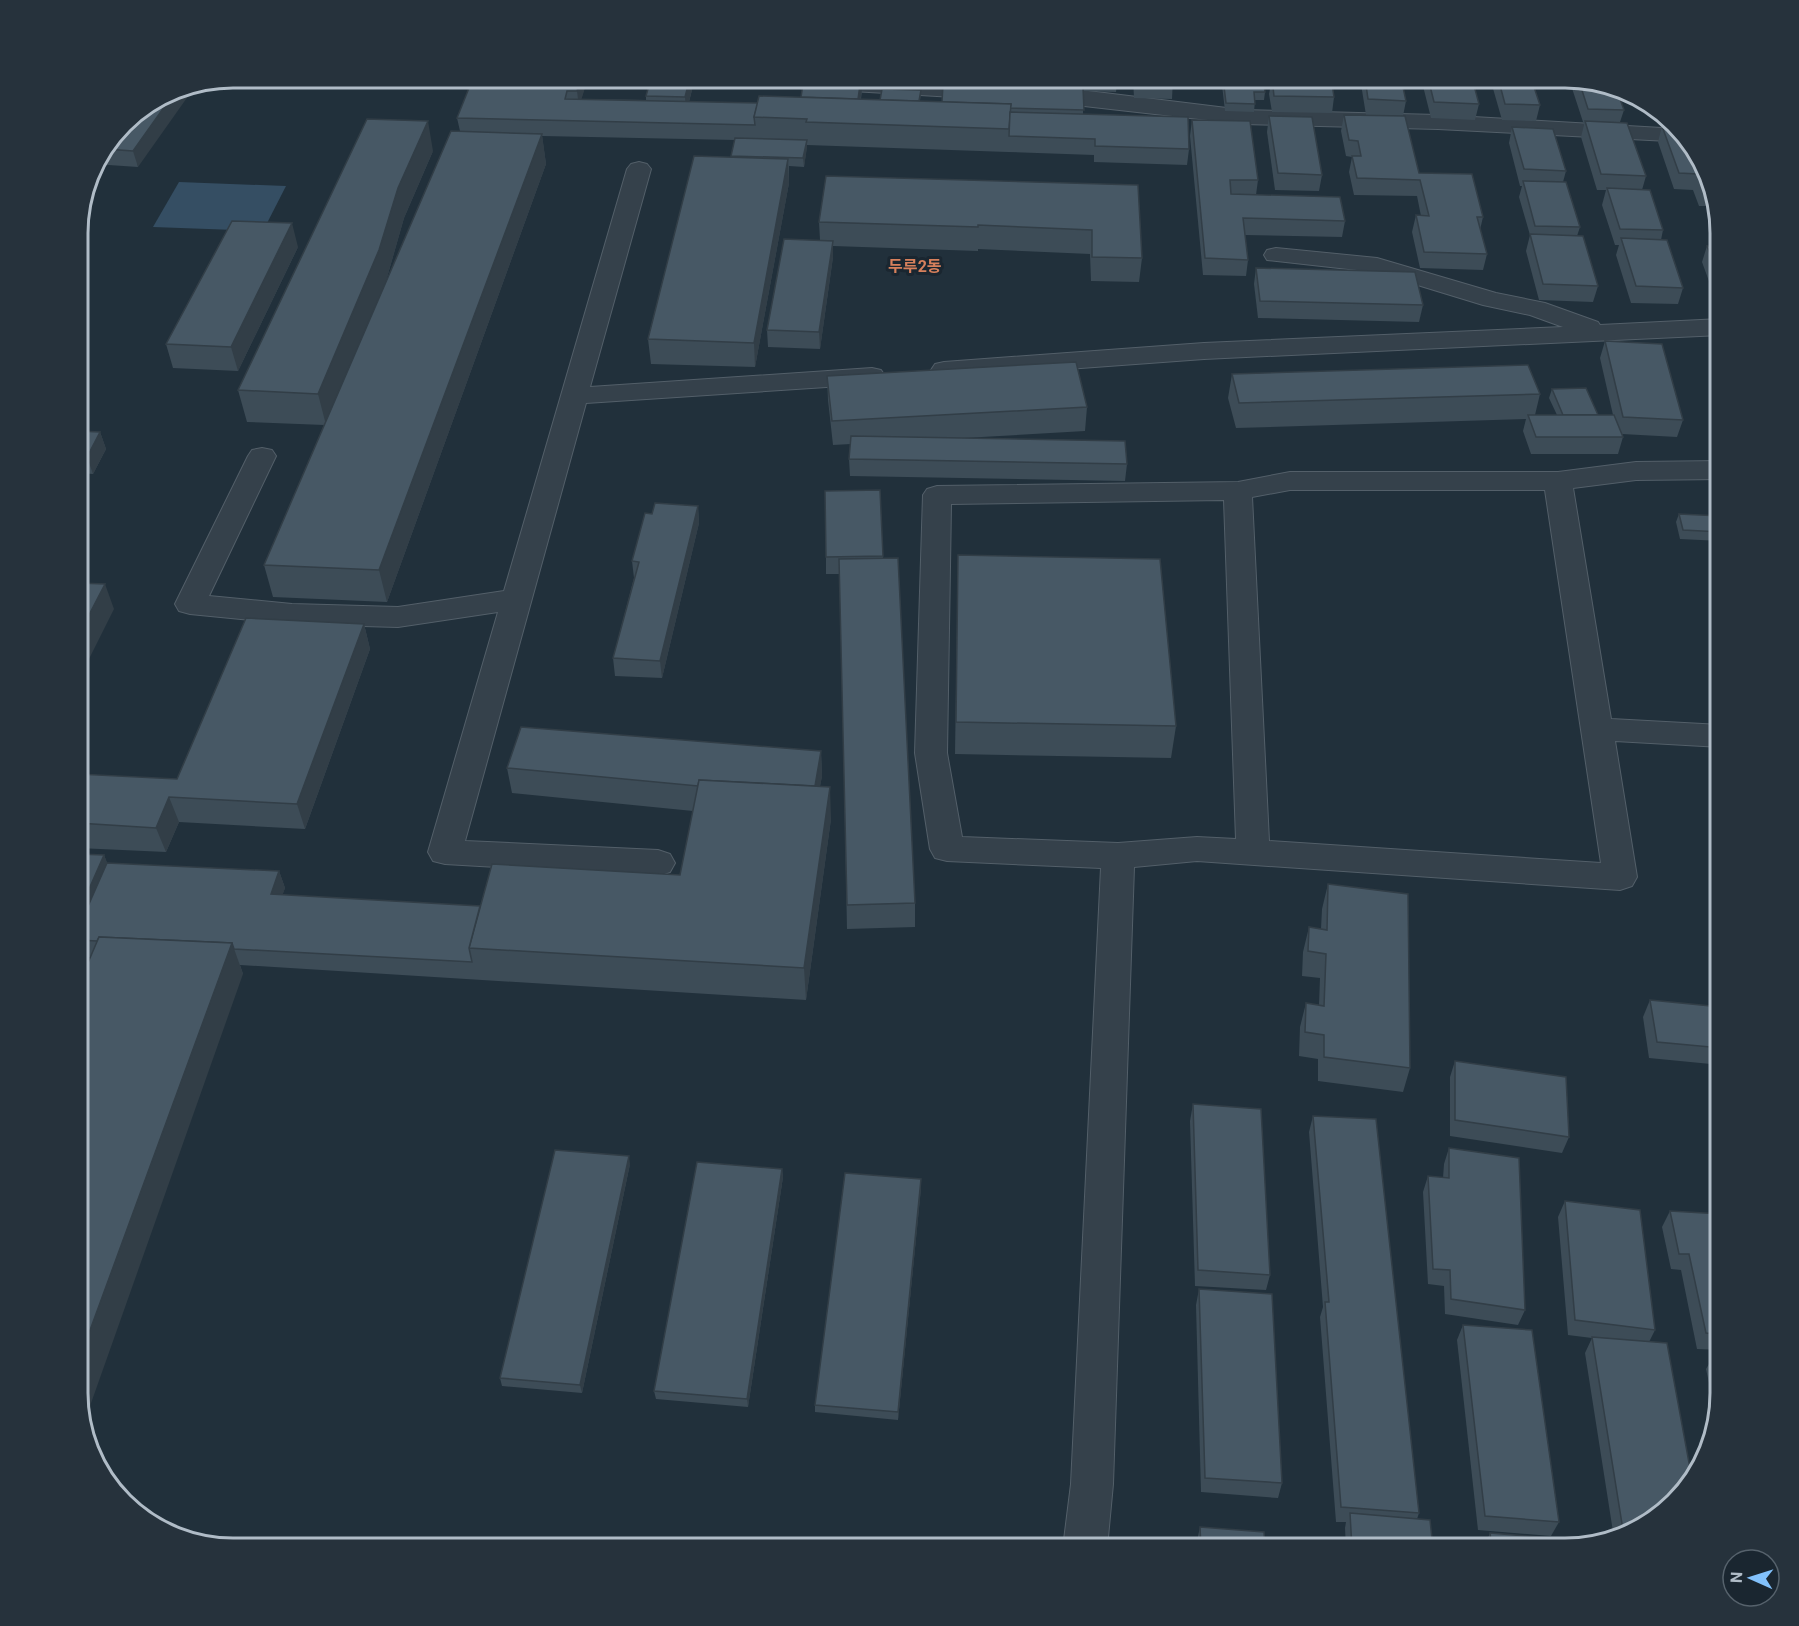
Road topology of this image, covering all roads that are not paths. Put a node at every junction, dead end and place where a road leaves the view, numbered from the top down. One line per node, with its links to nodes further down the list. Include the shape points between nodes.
1 (933, 89): 2 (street, via 1080,97 1243,117 1438,122)
2 (1672, 135)
3 (639, 169): 7 (street)
4 (1276, 255): 6 (street, via 1377,265)
5 (1710, 327): 6 (street)
6 (1604, 332): 7 (street, via 1204,351)
7 (575, 396): 12 (street)
8 (262, 456): 12 (street, via 190,604 292,614 398,617)
9 (1710, 470): 10 (street, via 1636,471)
10 (1558, 481): 11 (street, via 1290,481); 13 (street)
11 (1238, 491): 15 (street); 16 (street, via 937,495 931,753 947,849)
12 (517, 599): 17 (street, via 445,852)
13 (1597, 729): 14 (street); 15 (street, via 1620,877)
14 (1710, 735)
15 (1252, 853): 16 (street, via 1197,849)
16 (1118, 856): 18 (street, via 1092,1484)
17 (658, 863)
18 (1086, 1538)

